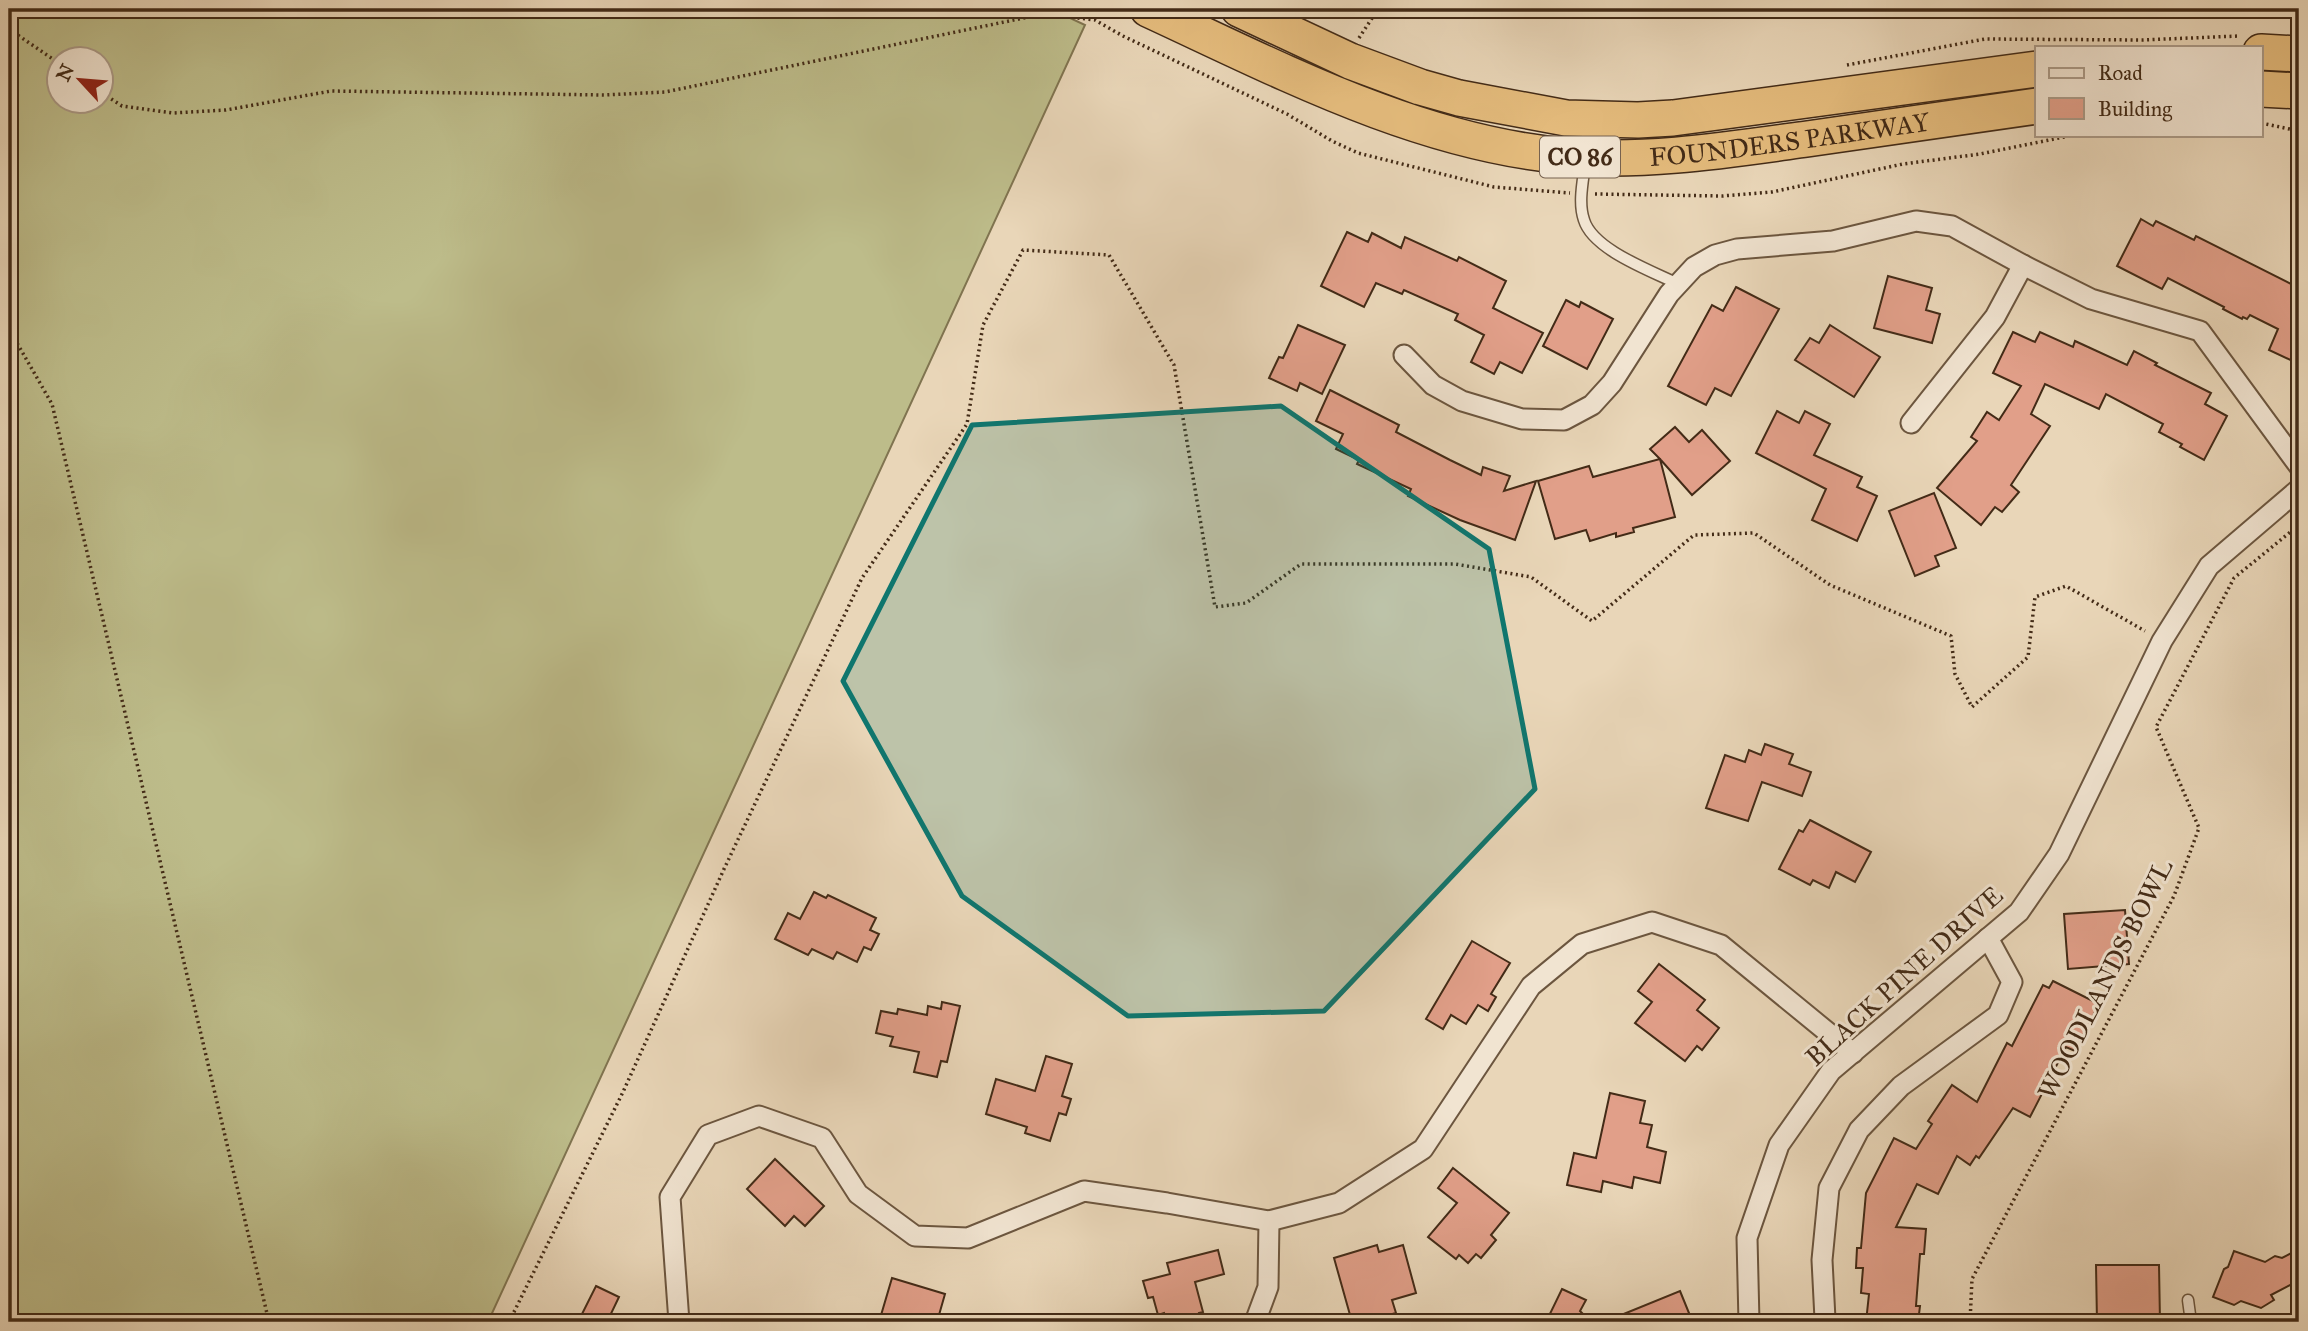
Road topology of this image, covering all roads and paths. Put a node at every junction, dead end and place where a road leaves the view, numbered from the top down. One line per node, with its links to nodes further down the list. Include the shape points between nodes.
1 (1148, 9): 18 (highway, FOUNDERS PARKWAY / CO 86, via 1369,108 1450,134 1528,151)
2 (1239, 9): 11 (highway, FOUNDERS PARKWAY / CO 86, via 1350,61 1420,87 1566,118 1672,118)
3 (1378, 9): 6 (path)
4 (9, 29): 8 (path)
5 (1123, 36): 14 (path, via 1096,20 1043,14 665,92 604,96 331,91 226,110 173,113)
6 (1356, 43)
7 (2254, 44): 9 (highway); 10 (path, via 1985,39)
8 (46, 54)
9 (2299, 54)
10 (1845, 66)
11 (2035, 69)
12 (2262, 89): 13 (highway)
13 (2299, 91)
14 (116, 102)
15 (2035, 106): 18 (highway, FOUNDERS PARKWAY / CO 86, via 1676,155)
16 (2262, 123): 17 (path)
17 (2299, 131)
18 (1586, 157): 20 (lane, via 1583,209 1592,233 1602,244)
19 (2024, 265): 20 (street, via 1952,226 1916,220 1833,241 1737,249 1694,267); 23 (street, via 1995,317); 24 (street, via 2091,299 2200,331)
20 (1678, 284): 22 (street, via 1612,383 1592,405 1564,420 1522,419 1462,401 1433,385)
21 (9, 328): 32 (path, via 52,404)
22 (1404, 355)
23 (1911, 423)
24 (2299, 466)
25 (2299, 489): 27 (street, BLACK PINE DRIVE, via 2209,566)
26 (2299, 526): 38 (path, WOODLANDS BOWL, via 2234,578 2156,727 2199,828 2174,896 1972,1279)
27 (2162, 641): 28 (street, BLACK PINE DRIVE, via 2059,854 2019,912); 33 (path, via 2066,586 2035,597 2028,657 1972,707 1955,674 1951,636 1830,585 1754,533 1694,535 1592,621 1531,577 1455,564 1301,565 1246,603 1215,607 1174,365 1109,255 1023,250 984,325 967,424 862,578 623,1092)
28 (1988, 938): 29 (street, BLACK PINE DRIVE); 37 (street, via 2012,982 1998,1015 1901,1086 1859,1130 1829,1188 1822,1260)
29 (1853, 1053): 30 (street, via 1721,945 1652,922 1582,944 1531,986 1423,1150 1339,1203); 36 (street, BLACK PINE DRIVE, via 1831,1071 1779,1145 1747,1238)
30 (1269, 1221): 34 (street, via 1084,1192 968,1238 915,1236 858,1194 822,1138 759,1116 708,1135 670,1197); 35 (street, via 1268,1287)
31 (2188, 1300): 39 (lane)
32 (269, 1322)
33 (509, 1322)
34 (679, 1322)
35 (1255, 1322)
36 (1749, 1322)
37 (1824, 1322)
38 (1970, 1322)
39 (2191, 1322)

